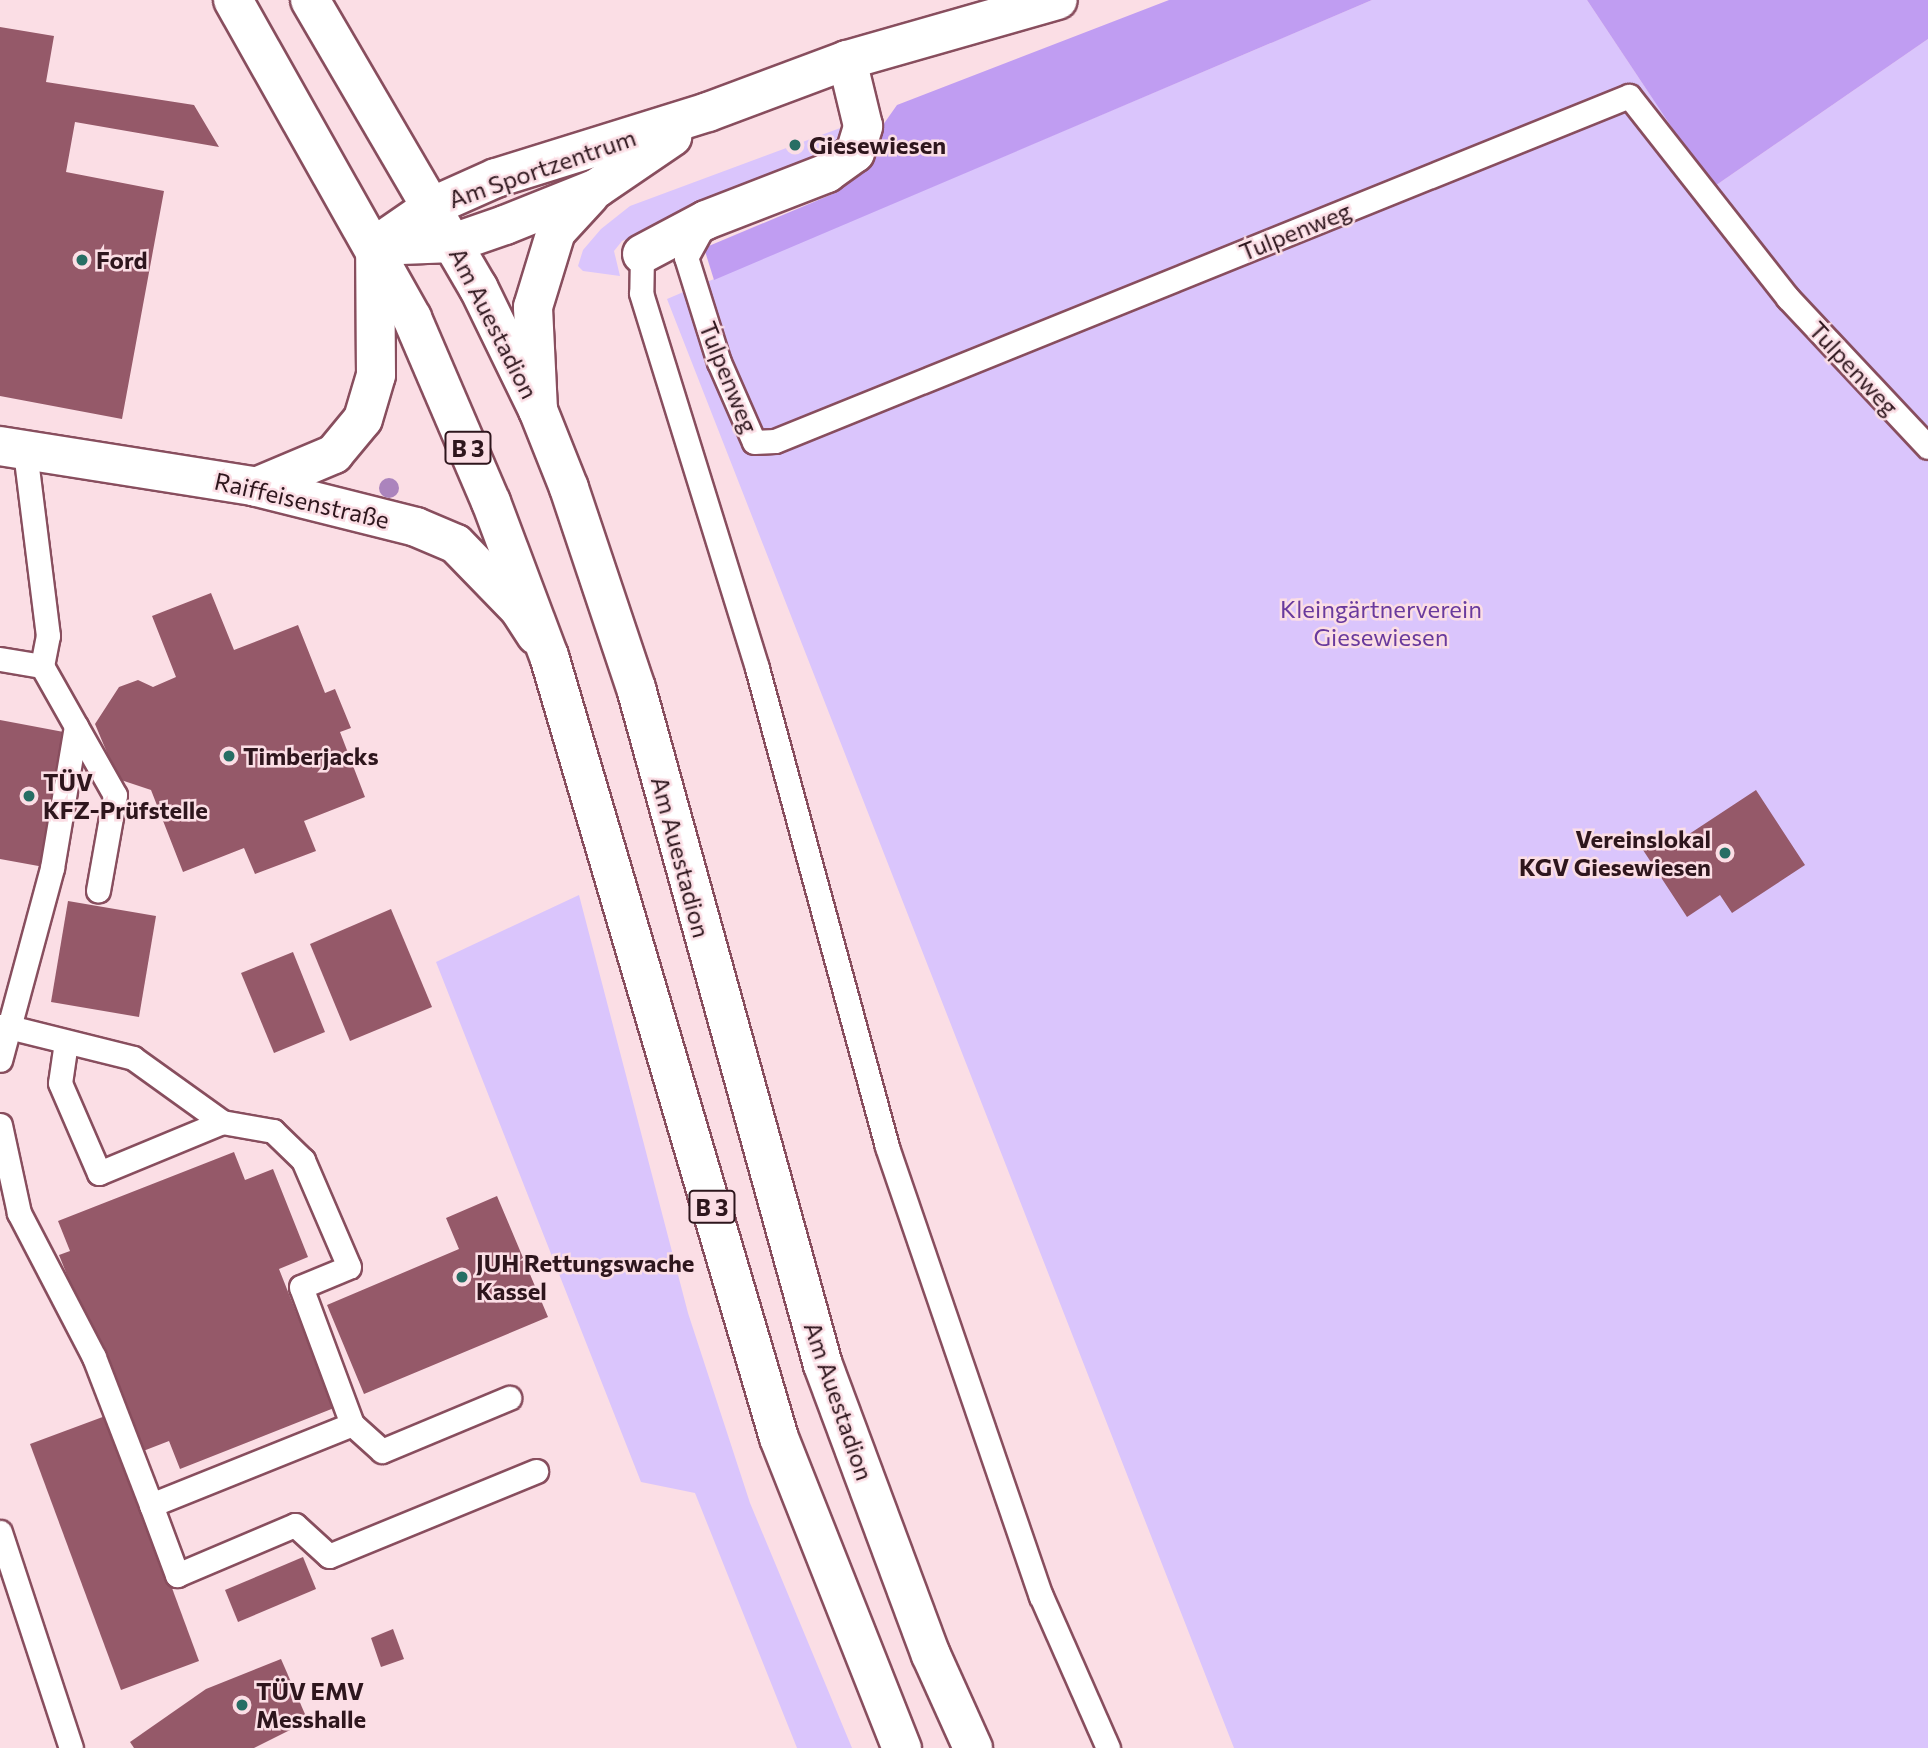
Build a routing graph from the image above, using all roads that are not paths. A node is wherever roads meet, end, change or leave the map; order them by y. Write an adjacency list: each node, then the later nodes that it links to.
1 (233, 0): 11 (main road, B 3)
2 (310, 0): 8 (main road, Am Auestadion / B 3)
3 (1058, 0): 4 (main road, Am Sportzentrum)
4 (966, 11): 5 (main road, Am Sportzentrum)
5 (847, 60): 6 (main road, Am Sportzentrum); 9 (main road)
6 (708, 112): 7 (main road, Am Sportzentrum); 8 (main road, Am Sportzentrum)
7 (597, 188): 10 (main road, Am Sportzentrum); 13 (main road, B 3)
8 (433, 206): 10 (main road, Am Auestadion / B 3); 11 (main road, Am Sportzentrum)
9 (706, 220): 12 (main road); 14 (lane, Tulpenweg)
10 (453, 243): 11 (main road, Am Sportzentrum); 13 (main road, Am Auestadion / B 3)
11 (375, 246): 16 (main road, B 3); 17 (main road, B 3)
12 (642, 254): 35 (lane)
13 (538, 410): 34 (main road, Am Auestadion / B 3)
14 (1928, 447)
15 (12, 449): 16 (main road, Raiffeisenstraße); 19 (lane)
16 (256, 487): 17 (main road, Raiffeisenstraße)
17 (549, 656): 33 (main road, B 3)
18 (0, 659): 19 (lane)
19 (42, 666): 20 (lane)
20 (76, 726): 21 (lane); 22 (lane)
21 (98, 890)
22 (4, 1026): 23 (lane); 24 (lane)
23 (66, 1042): 25 (lane); 25 (lane)
24 (0, 1060)
25 (222, 1122): 28 (lane)
26 (0, 1125): 30 (lane)
27 (509, 1398): 28 (lane)
28 (352, 1424): 30 (lane)
29 (536, 1471): 30 (lane)
30 (151, 1505)
31 (0, 1532): 32 (lane)
32 (71, 1748)
33 (902, 1748)
34 (973, 1748)
35 (1108, 1748)

